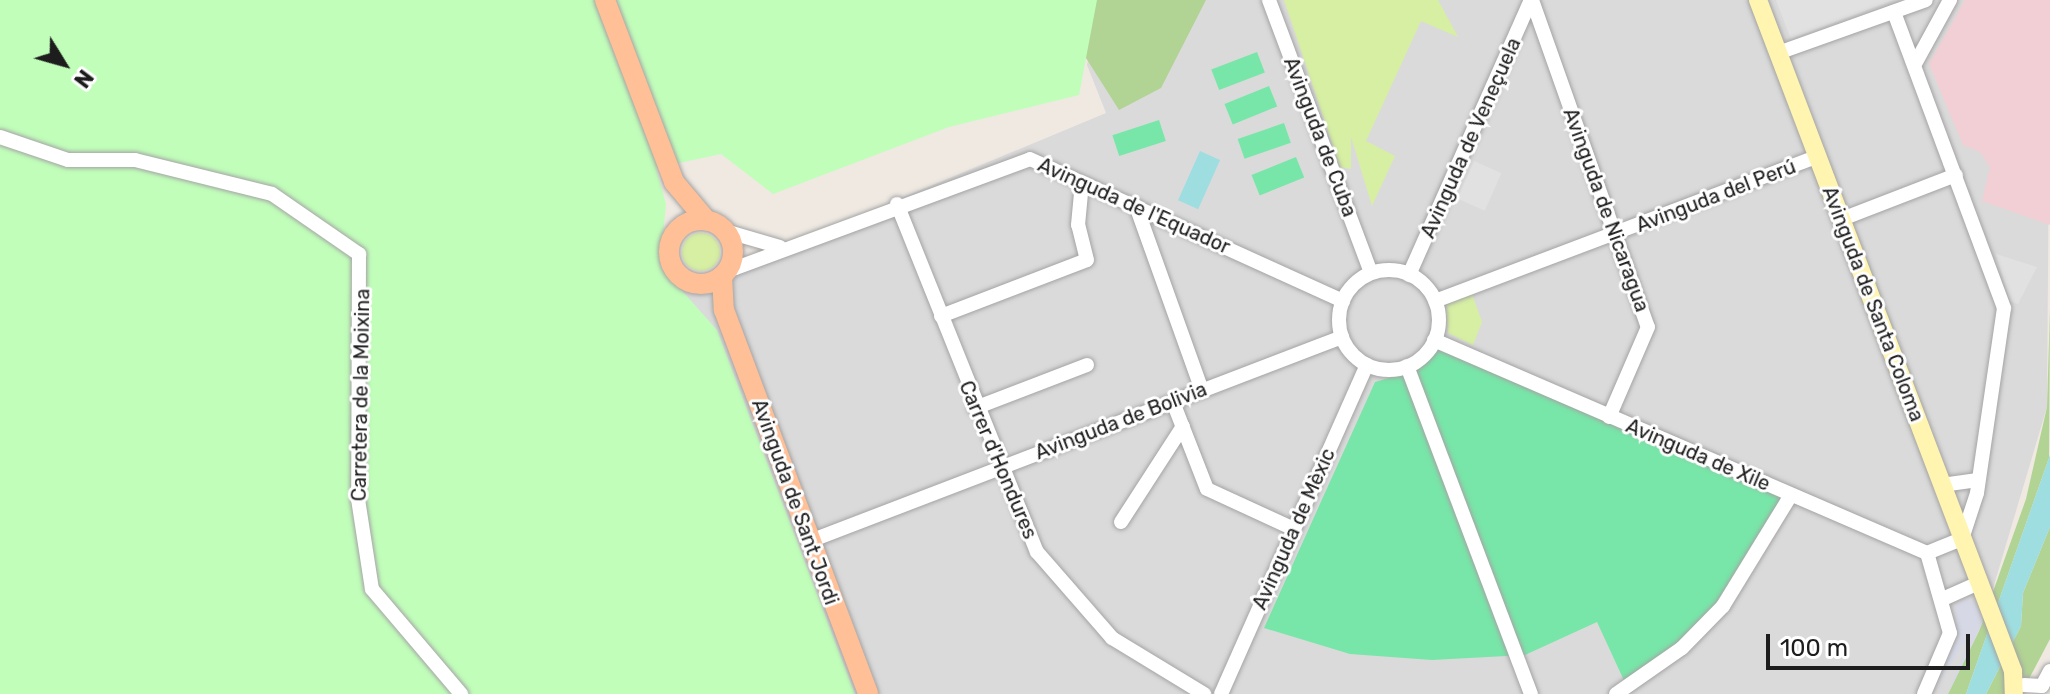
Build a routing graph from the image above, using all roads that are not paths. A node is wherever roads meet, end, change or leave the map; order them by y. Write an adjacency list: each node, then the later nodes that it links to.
1 (605, 0): 13 (main road)
2 (1269, 0): 23 (street, Avinguda de Cuba)
3 (1532, 0): 21 (street, Avinguda de Nicaragua); 25 (street, Avinguda de Veneçuela)
4 (1758, 0): 8 (main road, Avinguda de Santa Coloma)
5 (1926, 0): 7 (street)
6 (1950, 0): 9 (street)
7 (1894, 12): 8 (street); 9 (street)
8 (1778, 53): 11 (main road, Avinguda de Santa Coloma)
9 (1915, 64): 12 (street)
10 (0, 137): 54 (street, Carretera de la Moixina)
11 (1817, 157): 17 (main road, Avinguda de Santa Coloma); 21 (street, Avinguda del Perú)
12 (1956, 175): 17 (street); 42 (street)
13 (674, 182): 18 (main road); 19 (main road)
14 (1082, 183): 15 (street, Avinguda de l'Equador); 16 (street, Avinguda de l'Equador); 30 (street)
15 (897, 204): 22 (street, Avinguda de l'Equador); 30 (street, Carrer d'Hondures)
16 (1136, 206): 27 (street, Avinguda de l'Equador); 36 (street)
17 (1842, 219): 43 (main road, Avinguda de Santa Coloma)
18 (706, 220): 19 (main road); 20 (main road)
19 (677, 231): 26 (main road)
20 (725, 231): 22 (street); 24 (main road)
21 (1615, 234): 28 (street, Avinguda del Perú); 39 (street, Avinguda de Nicaragua)
22 (785, 247): 24 (street, Avinguda de l'Equador)
23 (1371, 273): 25 (street); 27 (street)
24 (723, 274): 26 (main road); 29 (main road, Avinguda de Sant Jordi)
25 (1409, 275): 28 (street)
26 (697, 283): 29 (main road, Avinguda de Sant Jordi)
27 (1343, 301): 31 (street)
28 (1435, 301): 32 (street)
29 (724, 310): 48 (main road, Avinguda de Sant Jordi)
30 (941, 316): 38 (street, Carrer d'Hondures)
31 (1342, 337): 34 (street); 36 (street, Avinguda de Bolivia)
32 (1434, 340): 35 (street); 39 (street, Avinguda de Xile)
33 (1087, 365): 38 (street)
34 (1367, 365): 35 (street); 46 (street, Avinguda de Mèxic)
35 (1407, 366): 58 (street)
36 (1202, 390): 37 (street, Avinguda de Bolivia)
37 (1173, 402): 40 (street); 41 (street, Avinguda de Bolivia)
38 (975, 408): 41 (street, Carrer d'Hondures)
39 (1609, 417): 44 (street, Avinguda de Xile)
40 (1183, 426): 45 (street); 46 (street)
41 (997, 468): 48 (street, Avinguda de Bolivia); 56 (street, Carrer d'Hondures)
42 (1978, 480): 43 (street); 47 (street)
43 (1942, 485): 47 (main road, Avinguda de Santa Coloma)
44 (1791, 495): 49 (street, Avinguda de Xile); 59 (street)
45 (1121, 522)
46 (1294, 529): 57 (street, Avinguda de Mèxic)
47 (1962, 539): 49 (street); 50 (main road, Avinguda de Santa Coloma)
48 (810, 541): 55 (main road, Avinguda de Sant Jordi)
49 (1927, 553): 51 (street)
50 (1979, 583): 51 (street); 53 (main road, Avinguda de Santa Coloma)
51 (1945, 598): 60 (street)
52 (2046, 682): 53 (street)
53 (2020, 686)
54 (461, 694)
55 (868, 694)
56 (1204, 694)
57 (1221, 694)
58 (1531, 694)
59 (1616, 694)
60 (1924, 694)

